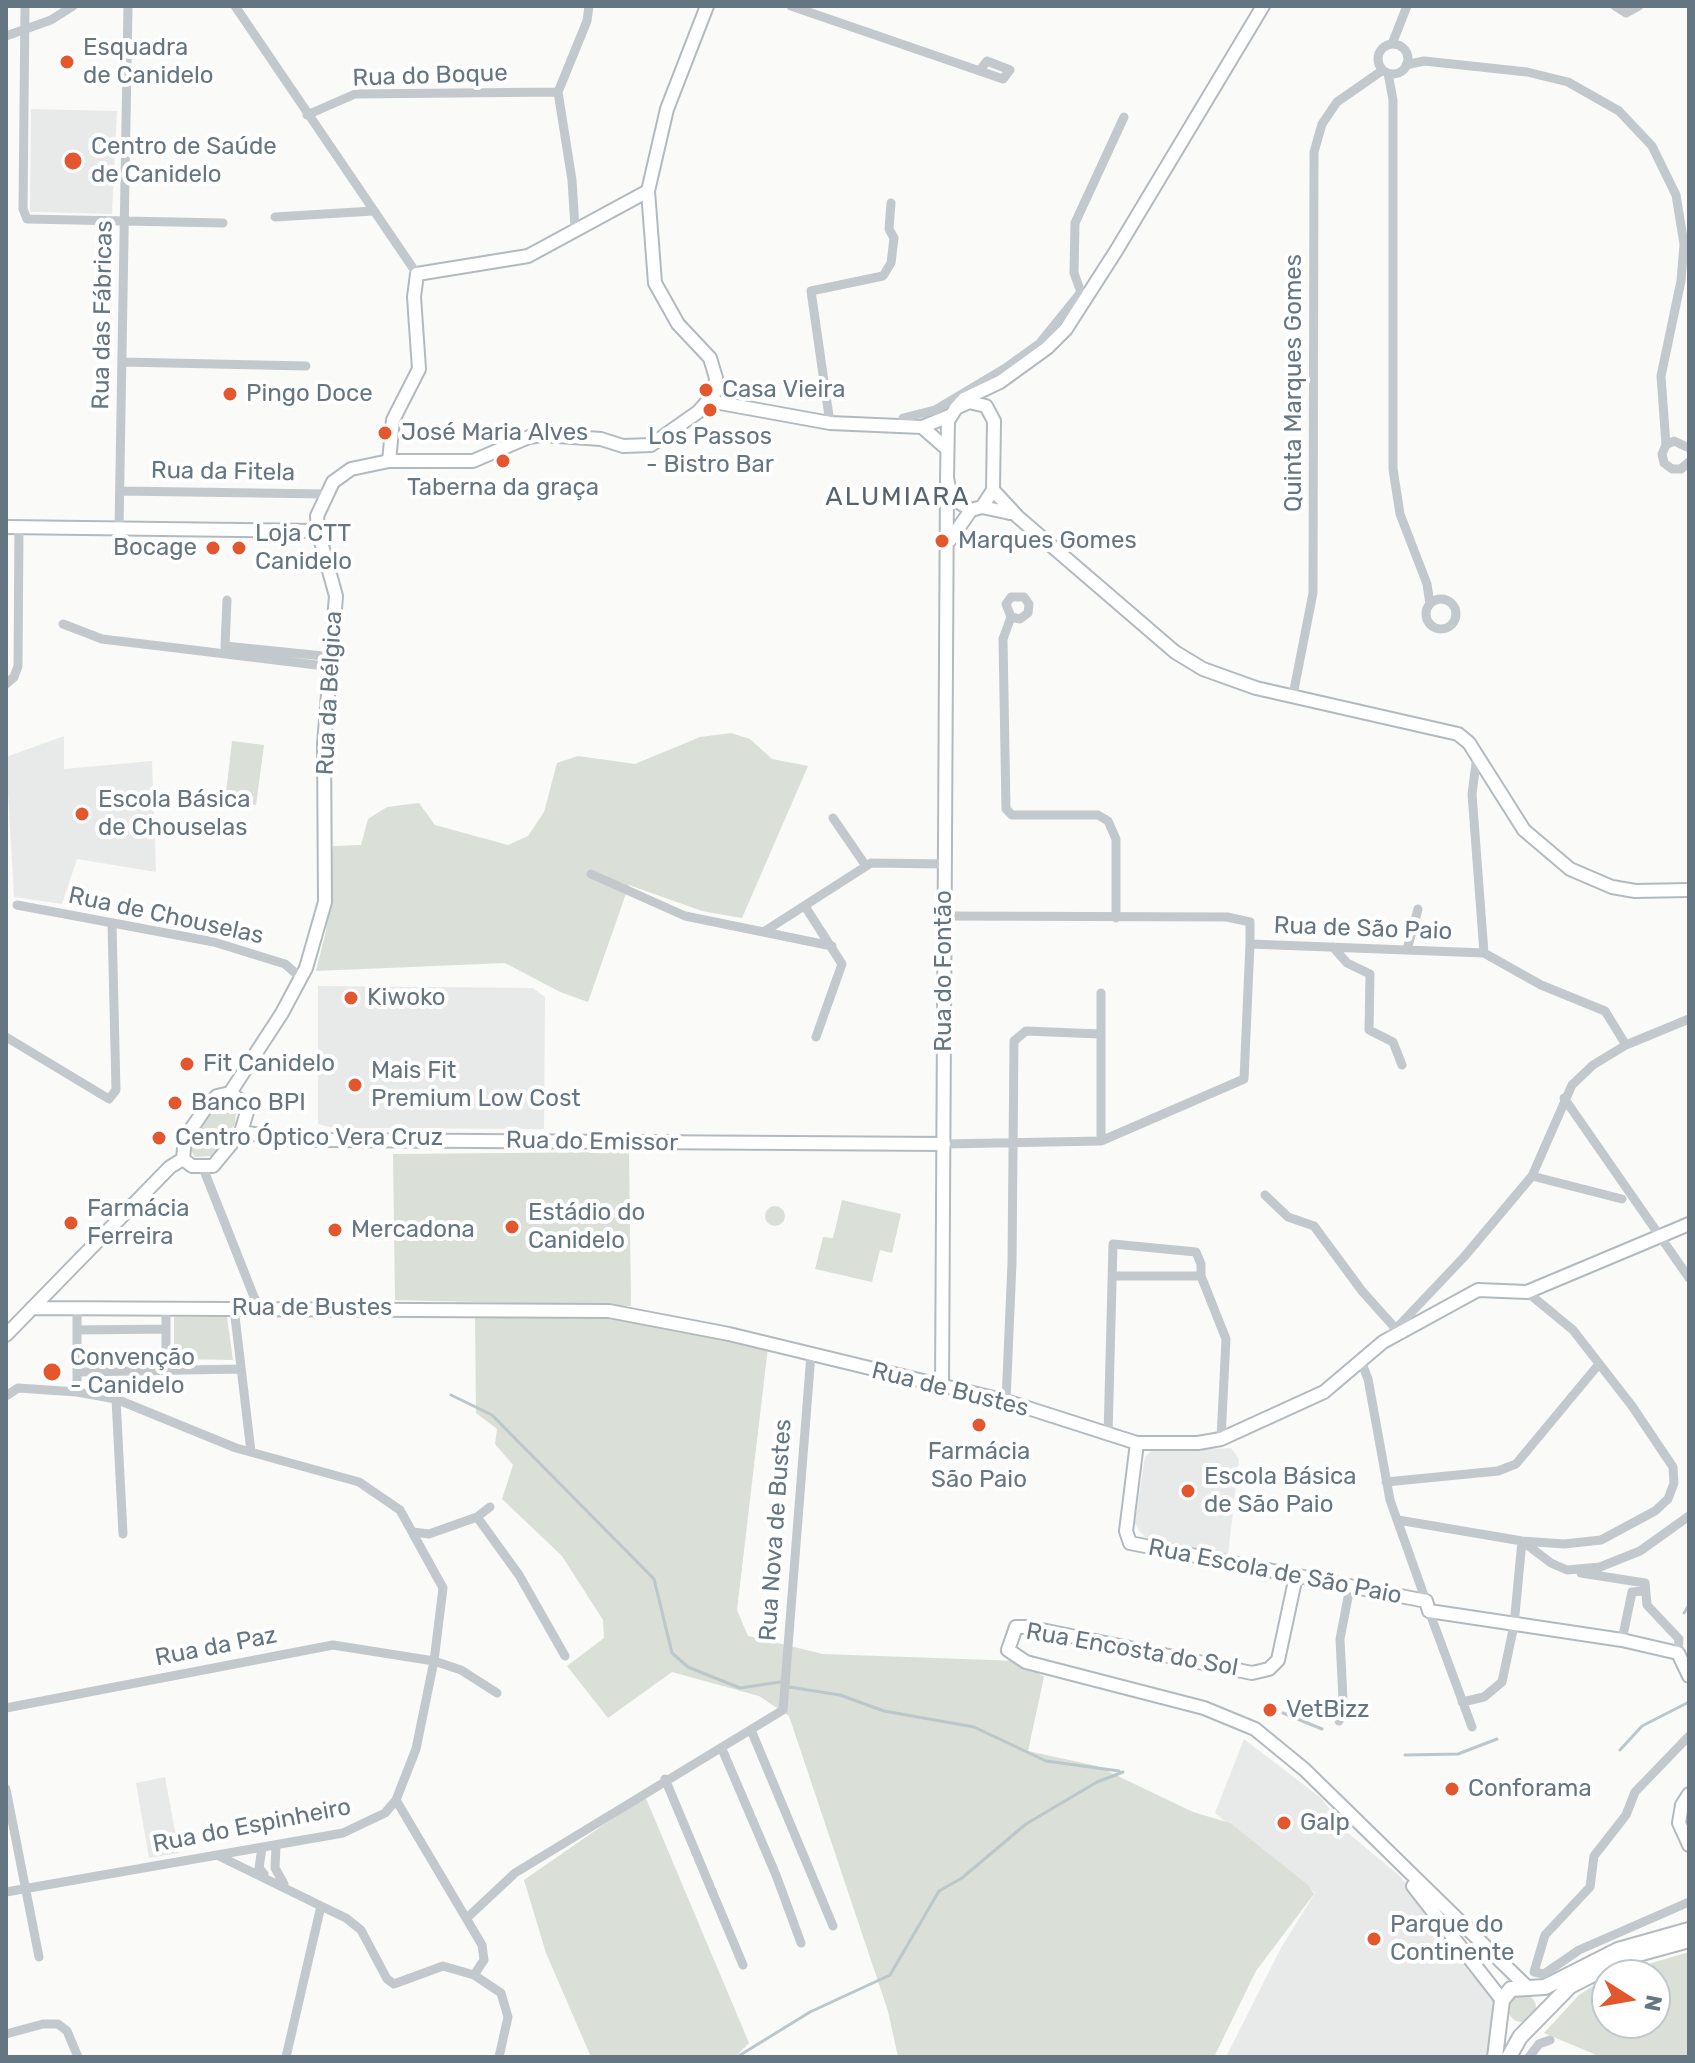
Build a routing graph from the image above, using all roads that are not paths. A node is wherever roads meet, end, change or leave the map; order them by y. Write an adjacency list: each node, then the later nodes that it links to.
1 (25, 6): 12 (street)
2 (73, 6): 12 (street)
3 (128, 6): 27 (street, Rua das Fábricas)
4 (235, 6): 21 (street)
5 (589, 6): 19 (street)
6 (707, 6): 23 (main road)
7 (791, 6): 18 (street)
8 (1263, 6): 31 (main road)
9 (1407, 6): 14 (street)
10 (1615, 6): 11 (street)
11 (1639, 6)
12 (24, 30): 13 (street); 27 (street)
13 (6, 36)
14 (1400, 48): 15 (street); 16 (street, Quinta Marques Gomes); 17 (street)
15 (1424, 61): 17 (street); 41 (street)
16 (1383, 69): 17 (street); 20 (street); 65 (street, Quinta Marques Gomes)
17 (1403, 69): 20 (street)
18 (980, 70)
19 (558, 92): 21 (street, Rua do Boque); 29 (street)
20 (1393, 100): 57 (street)
21 (307, 115): 25 (street)
22 (1124, 117): 31 (street)
23 (648, 191): 29 (main road); 35 (main road)
24 (891, 203): 39 (street)
25 (373, 211): 26 (street); 30 (street)
26 (275, 217)
27 (124, 223): 28 (street); 32 (street, Rua das Fábricas)
28 (223, 223)
29 (575, 228): 30 (main road)
30 (417, 274): 45 (main road)
31 (1082, 297): 34 (main road); 37 (street)
32 (123, 362): 33 (street); 49 (street, Rua das Fábricas)
33 (306, 366)
34 (1000, 382): 36 (main road); 38 (main road)
35 (709, 401): 39 (main road); 45 (main road)
36 (952, 412): 38 (main road); 40 (main road); 44 (main road, Rua do Fontão)
37 (903, 418)
38 (994, 421): 48 (main road)
39 (830, 423): 40 (main road)
40 (922, 427): 44 (main road)
41 (1668, 429): 42 (street); 43 (street)
42 (1666, 445): 43 (street); 46 (street)
43 (1686, 445)
44 (947, 449): 47 (main road, Rua do Fontão)
45 (389, 461): 50 (main road)
46 (1689, 462)
47 (947, 478): 51 (main road); 56 (main road, Rua do Fontão)
48 (993, 490): 51 (main road, Rua do Fontão); 52 (main road)
49 (120, 491): 50 (street, Rua da Fitela); 54 (street, Rua das Fábricas)
50 (325, 494): 55 (main road, Rua da Bélgica)
51 (976, 508): 52 (main road); 56 (main road, Rua do Fontão)
52 (1018, 517): 65 (main road)
53 (12, 527): 54 (main road); 64 (street)
54 (119, 528): 55 (main road)
55 (318, 531): 63 (main road, Rua da Bélgica)
56 (947, 555): 68 (main road, Rua do Fontão)
57 (1427, 584): 58 (street); 60 (street)
58 (1440, 599): 60 (street); 60 (street)
59 (227, 600): 63 (street)
60 (1430, 604)
61 (1011, 617): 76 (street)
62 (63, 624): 63 (street)
63 (333, 662): 84 (main road, Rua da Bélgica)
64 (10, 680)
65 (1293, 695): 66 (main road)
66 (1477, 756): 71 (main road); 83 (street)
67 (833, 818): 69 (street)
68 (945, 864): 69 (street); 75 (main road, Rua do Fontão)
69 (866, 866): 73 (street)
70 (591, 874): 78 (street)
71 (1689, 890)
72 (17, 905): 77 (street, Rua de Chouselas)
73 (806, 908): 78 (street); 80 (street)
74 (1418, 909): 82 (street)
75 (945, 916): 76 (street, Rua de São Paio); 97 (main road, Rua do Fontão)
76 (1116, 918): 79 (street, Rua de São Paio)
77 (112, 923): 84 (street, Rua de Chouselas); 88 (street)
78 (765, 931): 80 (street)
79 (1250, 944): 81 (street, Rua de São Paio); 95 (street)
80 (832, 946): 89 (street)
81 (1333, 947): 82 (street, Rua de São Paio); 91 (street)
82 (1407, 950): 83 (street, Rua de São Paio)
83 (1484, 953): 90 (street, Rua de São Paio)
84 (301, 978): 92 (main road, Rua da Bélgica)
85 (1101, 993): 87 (street)
86 (1689, 1019): 90 (street, Rua de Bustes)
87 (1100, 1034): 95 (street); 96 (street)
88 (6, 1037)
89 (816, 1037)
90 (1626, 1045): 93 (street, Rua de Bustes)
91 (1402, 1065)
92 (230, 1093): 94 (main road); 98 (main road, Rua da Bélgica)
93 (1564, 1098): 100 (street, Rua de Bustes); 104 (street)
94 (241, 1132): 97 (main road, Rua do Emissor); 99 (main road)
95 (1101, 1141): 96 (street)
96 (1012, 1143): 97 (street); 129 (street)
97 (944, 1144): 125 (main road, Rua do Fontão)
98 (183, 1159): 99 (main road); 110 (main road)
99 (203, 1168): 109 (street)
100 (1532, 1176): 102 (street); 115 (street, Rua de Bustes)
101 (1265, 1195): 115 (street)
102 (1622, 1199)
103 (1689, 1224): 104 (main road)
104 (1660, 1236): 107 (street); 108 (main road)
105 (1112, 1276): 106 (street); 106 (street); 130 (street)
106 (1201, 1276): 131 (street)
107 (1689, 1278)
108 (1527, 1292): 118 (main road); 121 (street)
109 (258, 1307): 111 (main road, Rua de Bustes); 119 (main road, Rua de Bustes)
110 (32, 1308): 112 (main road, Rua de Bustes); 117 (main road)
111 (234, 1308): 113 (main road, Rua de Bustes); 122 (street)
112 (77, 1309): 113 (main road, Rua de Bustes); 116 (street)
113 (166, 1309): 114 (street)
114 (166, 1329): 116 (street); 123 (street)
115 (1396, 1329): 118 (street, Rua de Bustes)
116 (77, 1330): 124 (street)
117 (6, 1335)
118 (1383, 1342): 120 (main road, Rua de Bustes)
119 (811, 1354): 125 (main road, Rua de Bustes); 158 (street, Rua Nova de Bustes)
120 (1361, 1361): 131 (main road, Rua de Bustes); 134 (street)
121 (1599, 1364): 134 (street); 141 (street)
122 (241, 1369): 123 (street); 133 (street)
123 (166, 1370): 124 (street)
124 (77, 1372): 126 (street)
125 (942, 1386): 129 (main road, Rua de Bustes)
126 (77, 1392): 127 (street, Rua do Espinheiro); 128 (street, Rua do Espinheiro)
127 (6, 1396)
128 (116, 1399): 133 (street, Rua do Espinheiro); 140 (street)
129 (1006, 1401): 130 (main road, Rua de Bustes)
130 (1108, 1436): 132 (main road, Rua de Bustes)
131 (1221, 1439): 132 (main road, Rua de Bustes)
132 (1137, 1443): 143 (main road, Rua Escola de São Paio)
133 (251, 1452): 139 (street, Rua do Espinheiro)
134 (1386, 1482): 138 (street)
135 (490, 1507): 137 (street)
136 (1689, 1516): 142 (street)
137 (477, 1517): 139 (street); 150 (street)
138 (1398, 1520): 141 (street); 146 (street)
139 (413, 1532): 151 (street, Rua do Espinheiro)
140 (123, 1534)
141 (1522, 1541): 142 (street); 147 (street)
142 (1567, 1570): 145 (street)
143 (1296, 1576): 144 (main road, Rua Escola de São Paio); 167 (main road, Rua Encosta do Sol)
144 (1350, 1587): 146 (main road, Rua Escola de São Paio); 156 (street)
145 (1643, 1591): 148 (street); 149 (street)
146 (1428, 1606): 147 (main road, Rua Escola de São Paio); 154 (street)
147 (1514, 1625): 148 (main road, Rua Escola de São Paio); 154 (street)
148 (1622, 1640): 149 (main road, Rua Escola de São Paio)
149 (1678, 1653): 152 (main road)
150 (565, 1656)
151 (434, 1661): 153 (street, Rua da Paz); 155 (street, Rua da Paz); 164 (street, Rua do Espinheiro)
152 (1689, 1676)
153 (497, 1693)
154 (1462, 1702): 157 (street)
155 (6, 1708)
156 (1339, 1721)
157 (1472, 1727)
158 (751, 1730): 160 (street); 177 (street)
159 (1689, 1736): 174 (street)
160 (722, 1749): 161 (street); 180 (street)
161 (665, 1779): 176 (street); 182 (street)
162 (6, 1789): 172 (street)
163 (1689, 1794): 165 (main road)
164 (396, 1800): 166 (street, Rua do Espinheiro); 176 (street)
165 (1689, 1845)
166 (276, 1846): 168 (street, Rua do Espinheiro); 171 (street)
167 (1381, 1846): 184 (main road); 185 (main road)
168 (262, 1848): 169 (street, Rua do Espinheiro); 170 (street)
169 (219, 1856): 170 (street); 172 (street, Rua do Espinheiro)
170 (266, 1877): 171 (street)
171 (287, 1886): 175 (street)
172 (25, 1889): 173 (street, Rua do Espinheiro); 181 (street)
173 (6, 1892)
174 (1689, 1902)
175 (321, 1906): 183 (street); 190 (street)
176 (468, 1917): 183 (street)
177 (833, 1926)
178 (1689, 1930): 184 (main road)
179 (1689, 1940): 186 (main road)
180 (801, 1943)
181 (39, 1957)
182 (743, 1965)
183 (474, 1975): 191 (street)
184 (1529, 1987): 185 (main road); 186 (main road)
185 (1502, 2005): 186 (main road); 192 (main road)
186 (1538, 2022): 193 (main road)
187 (6, 2034): 189 (street)
188 (1550, 2040): 194 (street)
189 (78, 2057)
190 (286, 2057)
191 (499, 2057)
192 (1495, 2057)
193 (1509, 2057)
194 (1529, 2057)

